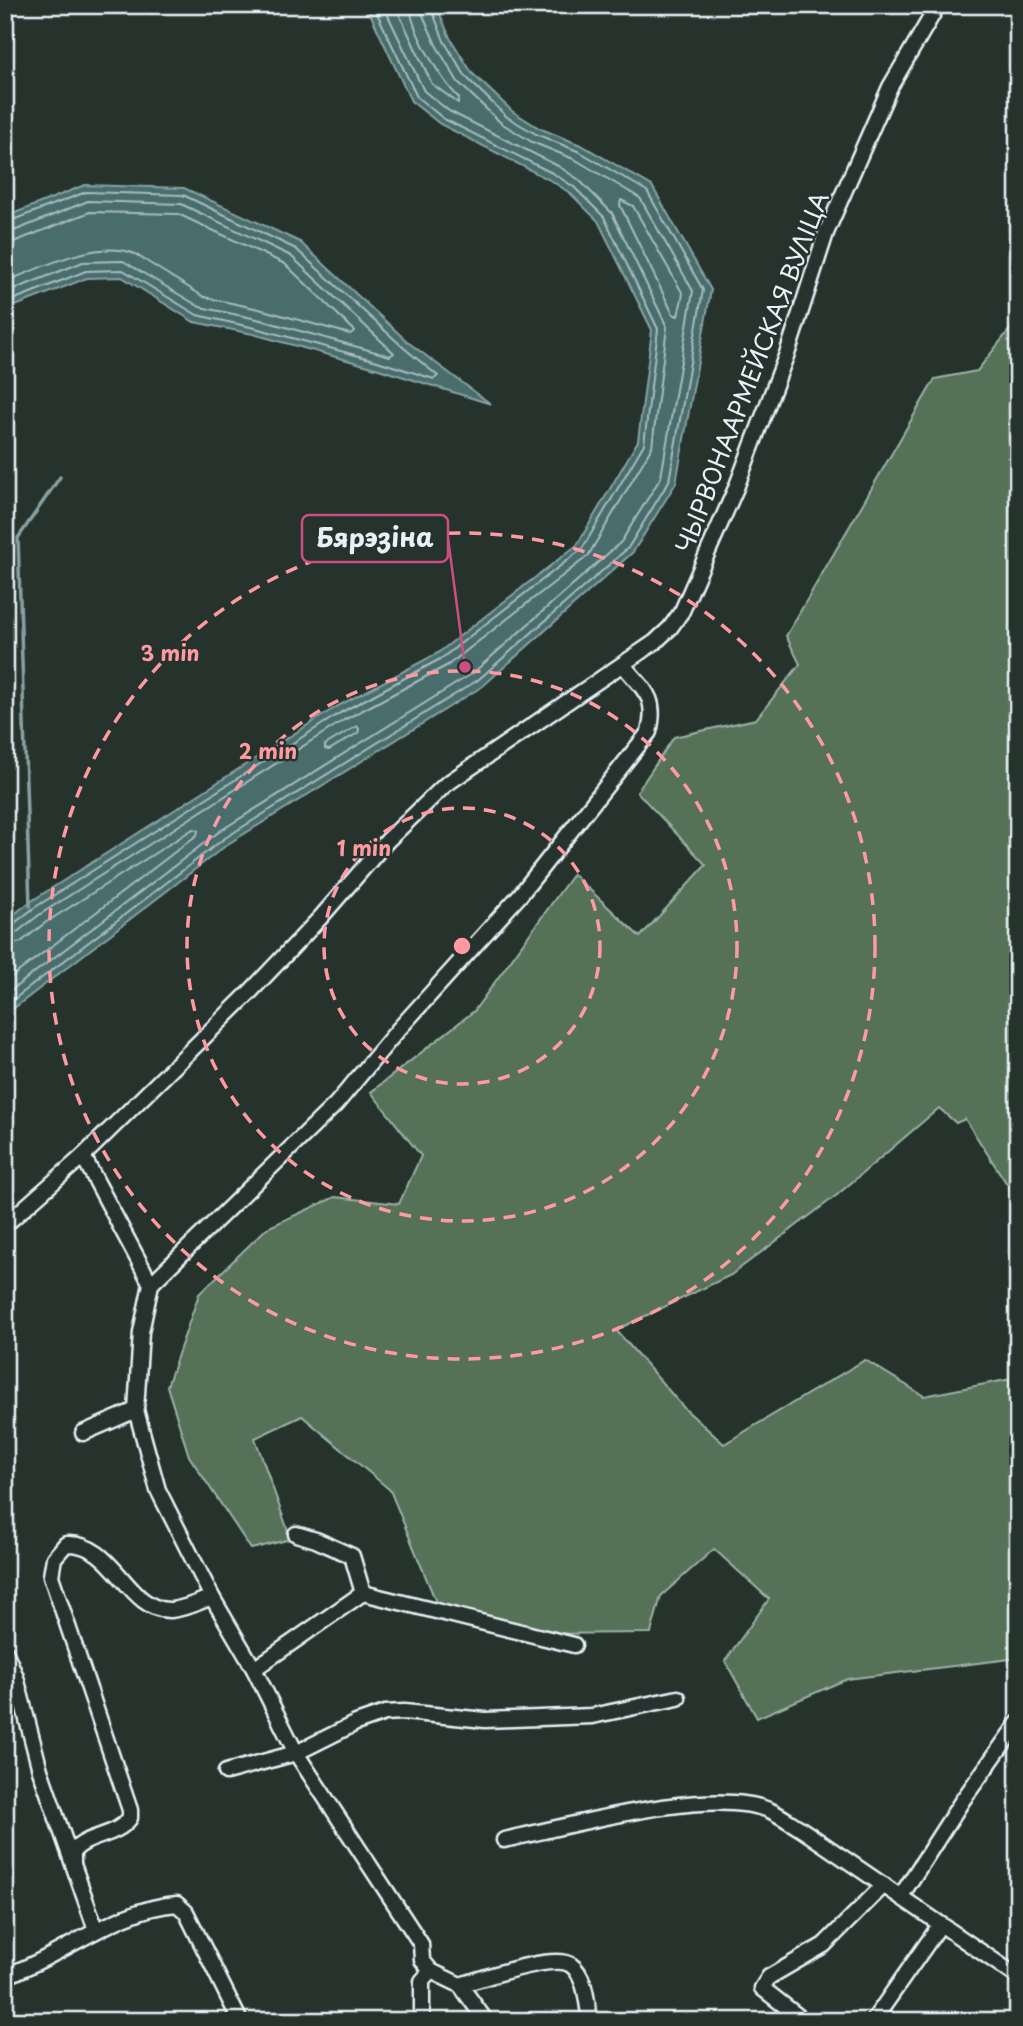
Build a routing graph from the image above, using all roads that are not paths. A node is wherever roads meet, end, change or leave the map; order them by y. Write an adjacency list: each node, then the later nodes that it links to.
1 (938, 5): 2 (street, ЧЫРВОНААРМЕЙСКАЯ ВУЛІЦА)
2 (623, 665): 3 (street, ЧЫРВОНААРМЕЙСКАЯ ВУЛІЦА); 5 (street)
3 (83, 1156): 4 (street, ЧЫРВОНААРМЕЙСКАЯ ВУЛІЦА); 5 (street)
4 (5, 1225)
5 (151, 1284): 6 (street)
6 (136, 1410): 7 (street); 10 (street)
7 (83, 1433)
8 (296, 1534): 9 (street)
9 (363, 1594): 11 (street); 13 (street)
10 (212, 1597): 13 (street); 19 (street)
11 (574, 1645)
12 (5, 1651): 19 (street)
13 (254, 1670): 16 (street)
14 (678, 1699): 16 (street)
15 (1018, 1723): 21 (street)
16 (296, 1753): 17 (street); 24 (street)
17 (226, 1772)
18 (504, 1840): 20 (street)
19 (73, 1863): 23 (street)
20 (884, 1885): 21 (street); 32 (street)
21 (901, 1896): 22 (street)
22 (940, 1924): 26 (street); 33 (street)
23 (96, 1930): 25 (street); 28 (street)
24 (432, 1971): 27 (street); 29 (street)
25 (5, 1977)
26 (1018, 1978)
27 (460, 1985): 30 (street); 31 (street)
28 (240, 2021)
29 (422, 2021)
30 (486, 2021)
31 (590, 2021)
32 (804, 2021)
33 (873, 2021)

